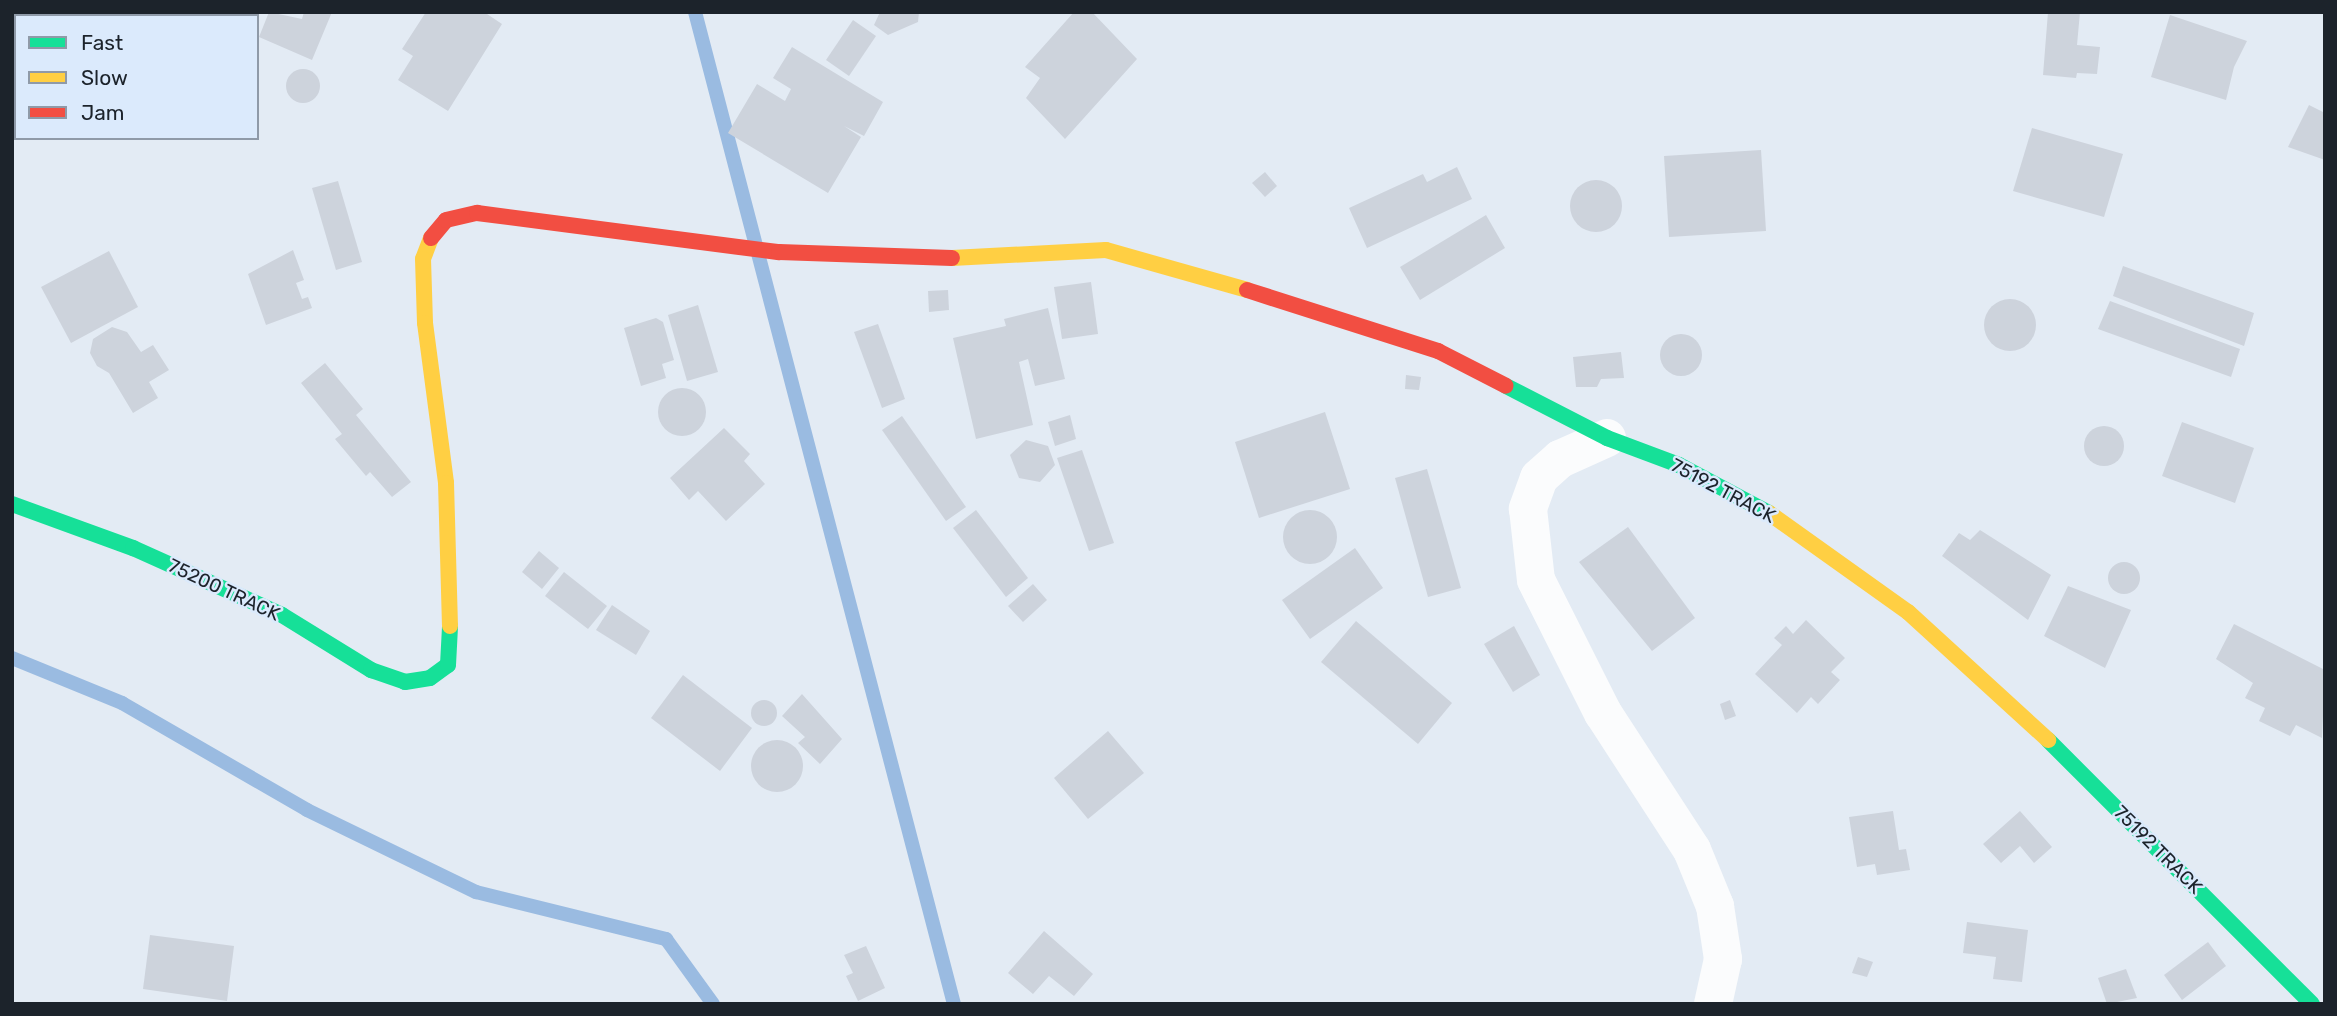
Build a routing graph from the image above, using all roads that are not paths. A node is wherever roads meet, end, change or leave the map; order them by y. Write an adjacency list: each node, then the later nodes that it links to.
1 (1607, 438): 3 (street, 75192 TRACK); 4 (street); 5 (street, 75192 TRACK)
2 (12, 505): 3 (street, 75200 TRACK)
3 (430, 678)
4 (1713, 1004)
5 (2312, 1004)

